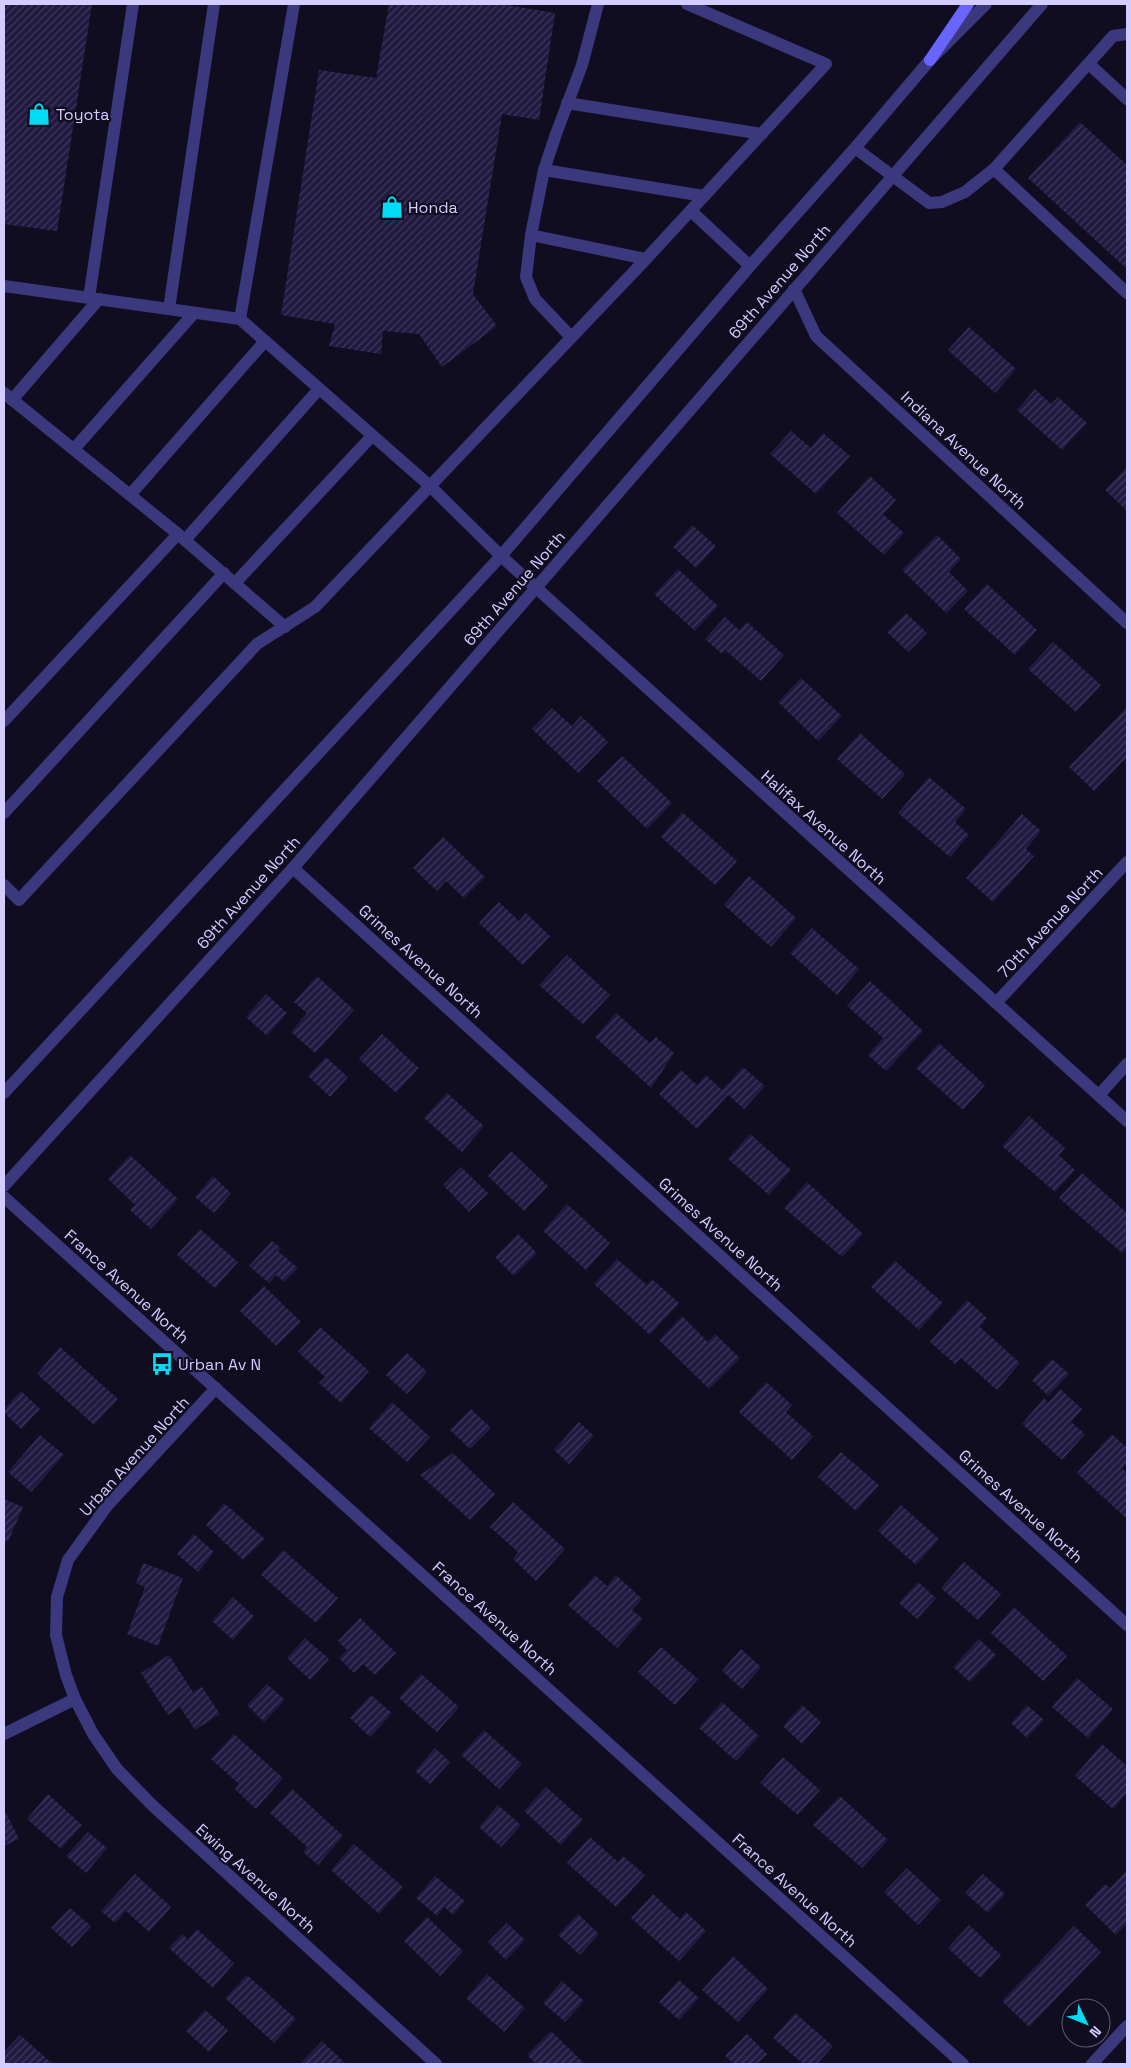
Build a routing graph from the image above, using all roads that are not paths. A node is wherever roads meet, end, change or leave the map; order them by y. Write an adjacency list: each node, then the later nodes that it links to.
1 (134, 4): 27 (street)
2 (214, 4): 28 (street)
3 (294, 4): 30 (street)
4 (598, 4): 13 (street)
5 (687, 4): 14 (street)
6 (968, 4): 10 (main road)
7 (986, 4): 10 (street, 69th Avenue North)
8 (1042, 4): 18 (street, 69th Avenue North)
9 (1127, 34): 11 (street)
10 (930, 60): 15 (street, 69th Avenue North)
11 (1090, 64): 12 (street); 16 (street)
12 (1127, 99)
13 (567, 103): 14 (street); 17 (street)
14 (762, 134): 19 (street)
15 (856, 148): 18 (street); 23 (street, 69th Avenue North)
16 (994, 168): 18 (street); 26 (street)
17 (544, 170): 19 (street); 21 (street)
18 (892, 176): 25 (street, 69th Avenue North)
19 (704, 196): 20 (street)
20 (691, 211): 22 (street); 23 (street)
21 (531, 235): 22 (street); 31 (street)
22 (646, 259): 31 (street)
23 (750, 266): 40 (street, 69th Avenue North)
24 (4, 286): 27 (street)
25 (794, 289): 43 (street, 69th Avenue North); 44 (street, Indiana Avenue North)
26 (1127, 293)
27 (94, 299): 28 (street); 34 (street)
28 (169, 309): 29 (street)
29 (194, 313): 30 (street); 36 (street)
30 (240, 319): 32 (street, Halifax Avenue North)
31 (572, 337): 37 (street)
32 (265, 341): 33 (street, Halifax Avenue North); 38 (street)
33 (319, 389): 35 (street, Halifax Avenue North); 39 (street)
34 (8, 396): 36 (street)
35 (372, 436): 37 (street, Halifax Avenue North); 42 (street)
36 (74, 449): 38 (street)
37 (430, 486): 40 (street, Halifax Avenue North); 45 (street)
38 (130, 495): 39 (street)
39 (181, 537): 41 (street); 46 (street)
40 (501, 556): 43 (street, Halifax Avenue North); 53 (street, 69th Avenue North)
41 (224, 573): 42 (street); 47 (street)
42 (235, 583): 45 (street)
43 (536, 588): 49 (street, 69th Avenue North); 51 (street, Halifax Avenue North)
44 (1127, 623)
45 (285, 627): 50 (street)
46 (4, 721)
47 (4, 813)
48 (1127, 862): 51 (street, 70th Avenue North)
49 (293, 868): 56 (street, 69th Avenue North); 59 (street, Grimes Avenue North)
50 (4, 885)
51 (996, 1004): 54 (street, Halifax Avenue North)
52 (1127, 1064): 54 (street)
53 (4, 1092)
54 (1099, 1095): 55 (street, Halifax Avenue North)
55 (1127, 1121)
56 (4, 1186)
57 (4, 1197): 58 (street, France Avenue North)
58 (216, 1388): 60 (street, Urban Avenue North); 64 (street, France Avenue North)
59 (1127, 1625)
60 (75, 1700): 61 (street); 63 (street, Ewing Avenue North)
61 (4, 1734)
62 (1127, 2026): 65 (street)
63 (436, 2064)
64 (963, 2064)
65 (1092, 2064)

